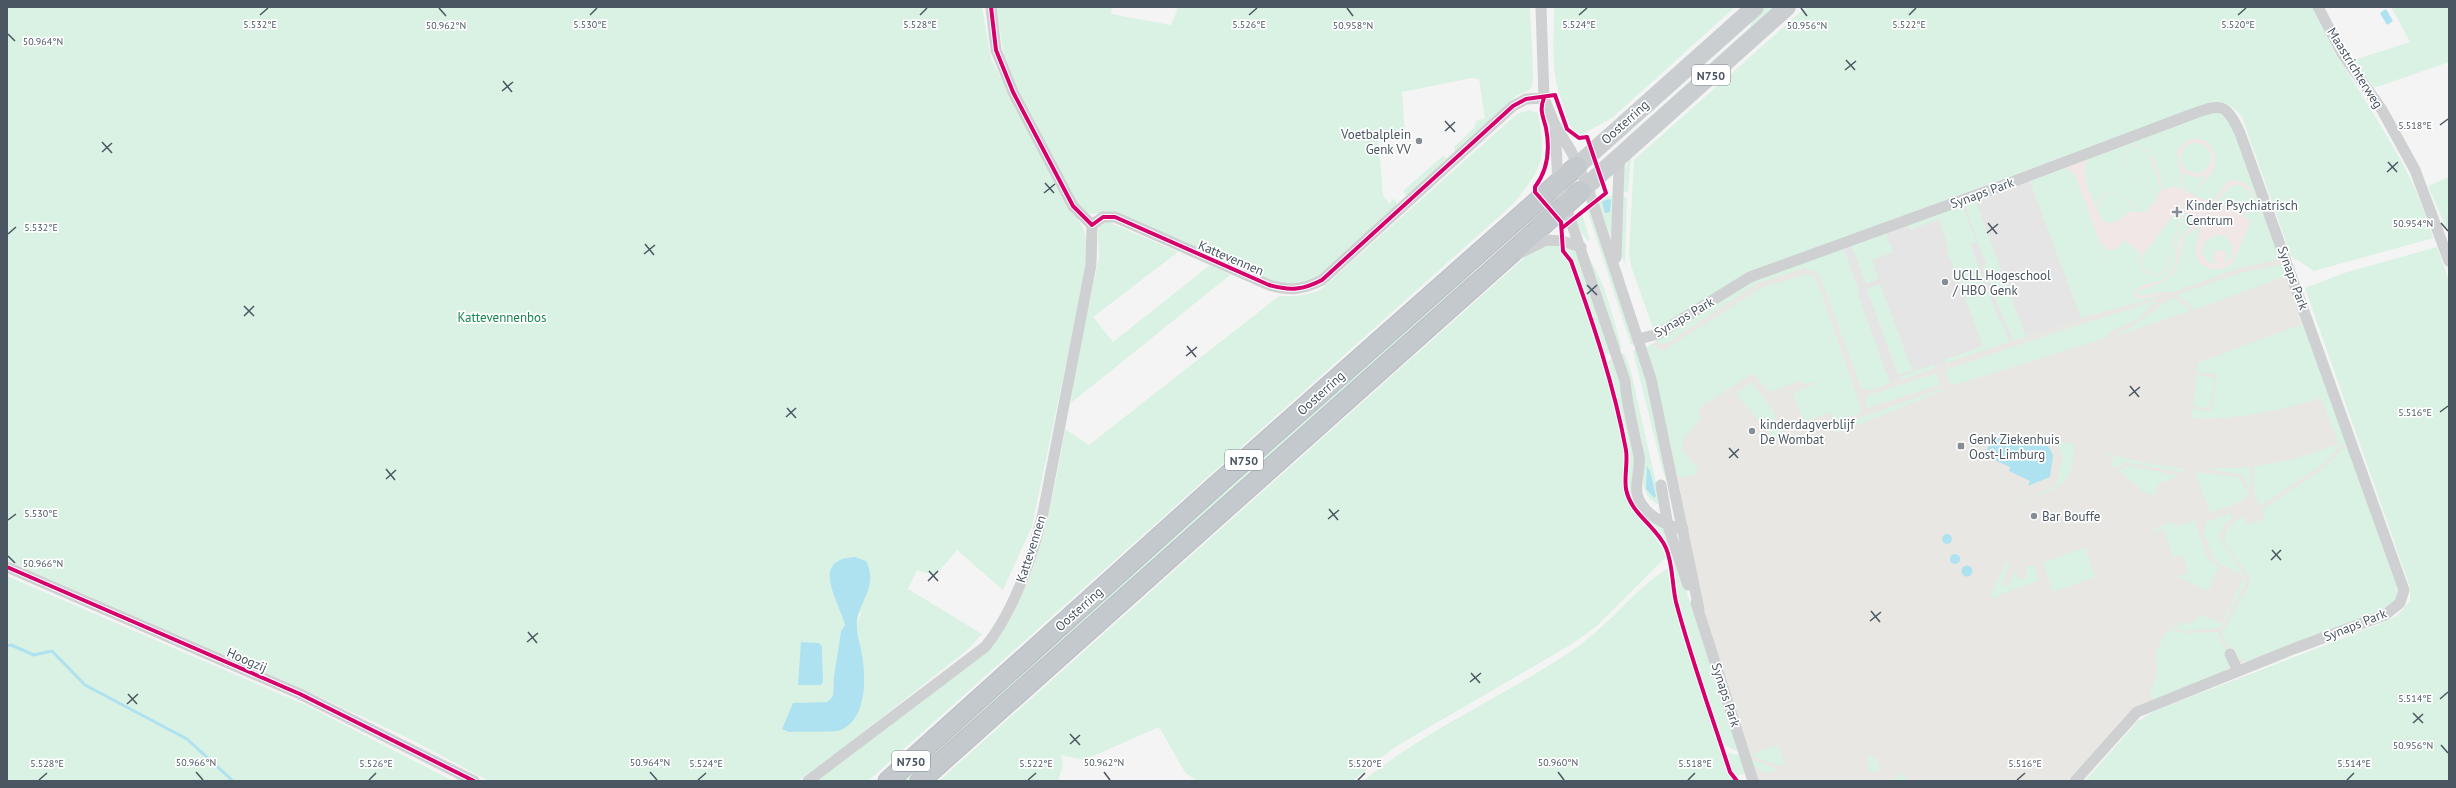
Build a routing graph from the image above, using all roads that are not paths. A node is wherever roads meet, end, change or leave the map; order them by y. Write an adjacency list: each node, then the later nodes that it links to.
1 (991, 7): 13 (street)
2 (1541, 7): 6 (street)
3 (1754, 7): 9 (main road, Oosterring / N750)
4 (1787, 7): 8 (main road, Oosterring / N750)
5 (2318, 7): 14 (street, Maastrichterweg)
6 (1544, 98): 7 (street); 13 (street, Kattevennen)
7 (1555, 125): 9 (street); 10 (street)
8 (1623, 154): 11 (main road, Oosterring / N750); 18 (street, Synaps Park)
9 (1577, 166): 10 (highway, Oosterring / N750); 11 (street, Synaps Park)
10 (1558, 183): 12 (street); 32 (highway, Oosterring / N750)
11 (1584, 188): 12 (highway, Oosterring / N750); 18 (street, Synaps Park)
12 (1566, 205): 15 (street); 16 (highway, Oosterring / N750)
13 (1092, 225): 31 (street, Kattevennen)
14 (2445, 239): 17 (street, Maastrichterweg)
15 (1581, 247): 16 (street, Oosterring); 21 (street)
16 (1510, 255): 33 (highway, Oosterring / N750)
17 (2449, 261)
18 (1616, 269): 19 (street, Synaps Park)
19 (1638, 339): 22 (street, Synaps Park); 29 (street, Synaps Park)
20 (1661, 485): 23 (street, Synaps Park)
21 (1637, 487): 23 (street); 24 (street)
22 (1678, 511): 23 (street); 25 (street, Synaps Park)
23 (1665, 512): 24 (street, Synaps Park)
24 (1668, 526): 25 (street); 27 (street, Synaps Park)
25 (1683, 529): 27 (street, Synaps Park)
26 (7, 567): 30 (street, Hoogzij)
27 (1699, 609): 34 (street, Synaps Park)
28 (2230, 654): 29 (street)
29 (2238, 671): 35 (street, Synaps Park)
30 (474, 781)
31 (808, 781)
32 (888, 781)
33 (920, 781)
34 (1753, 781)
35 (2075, 781)

